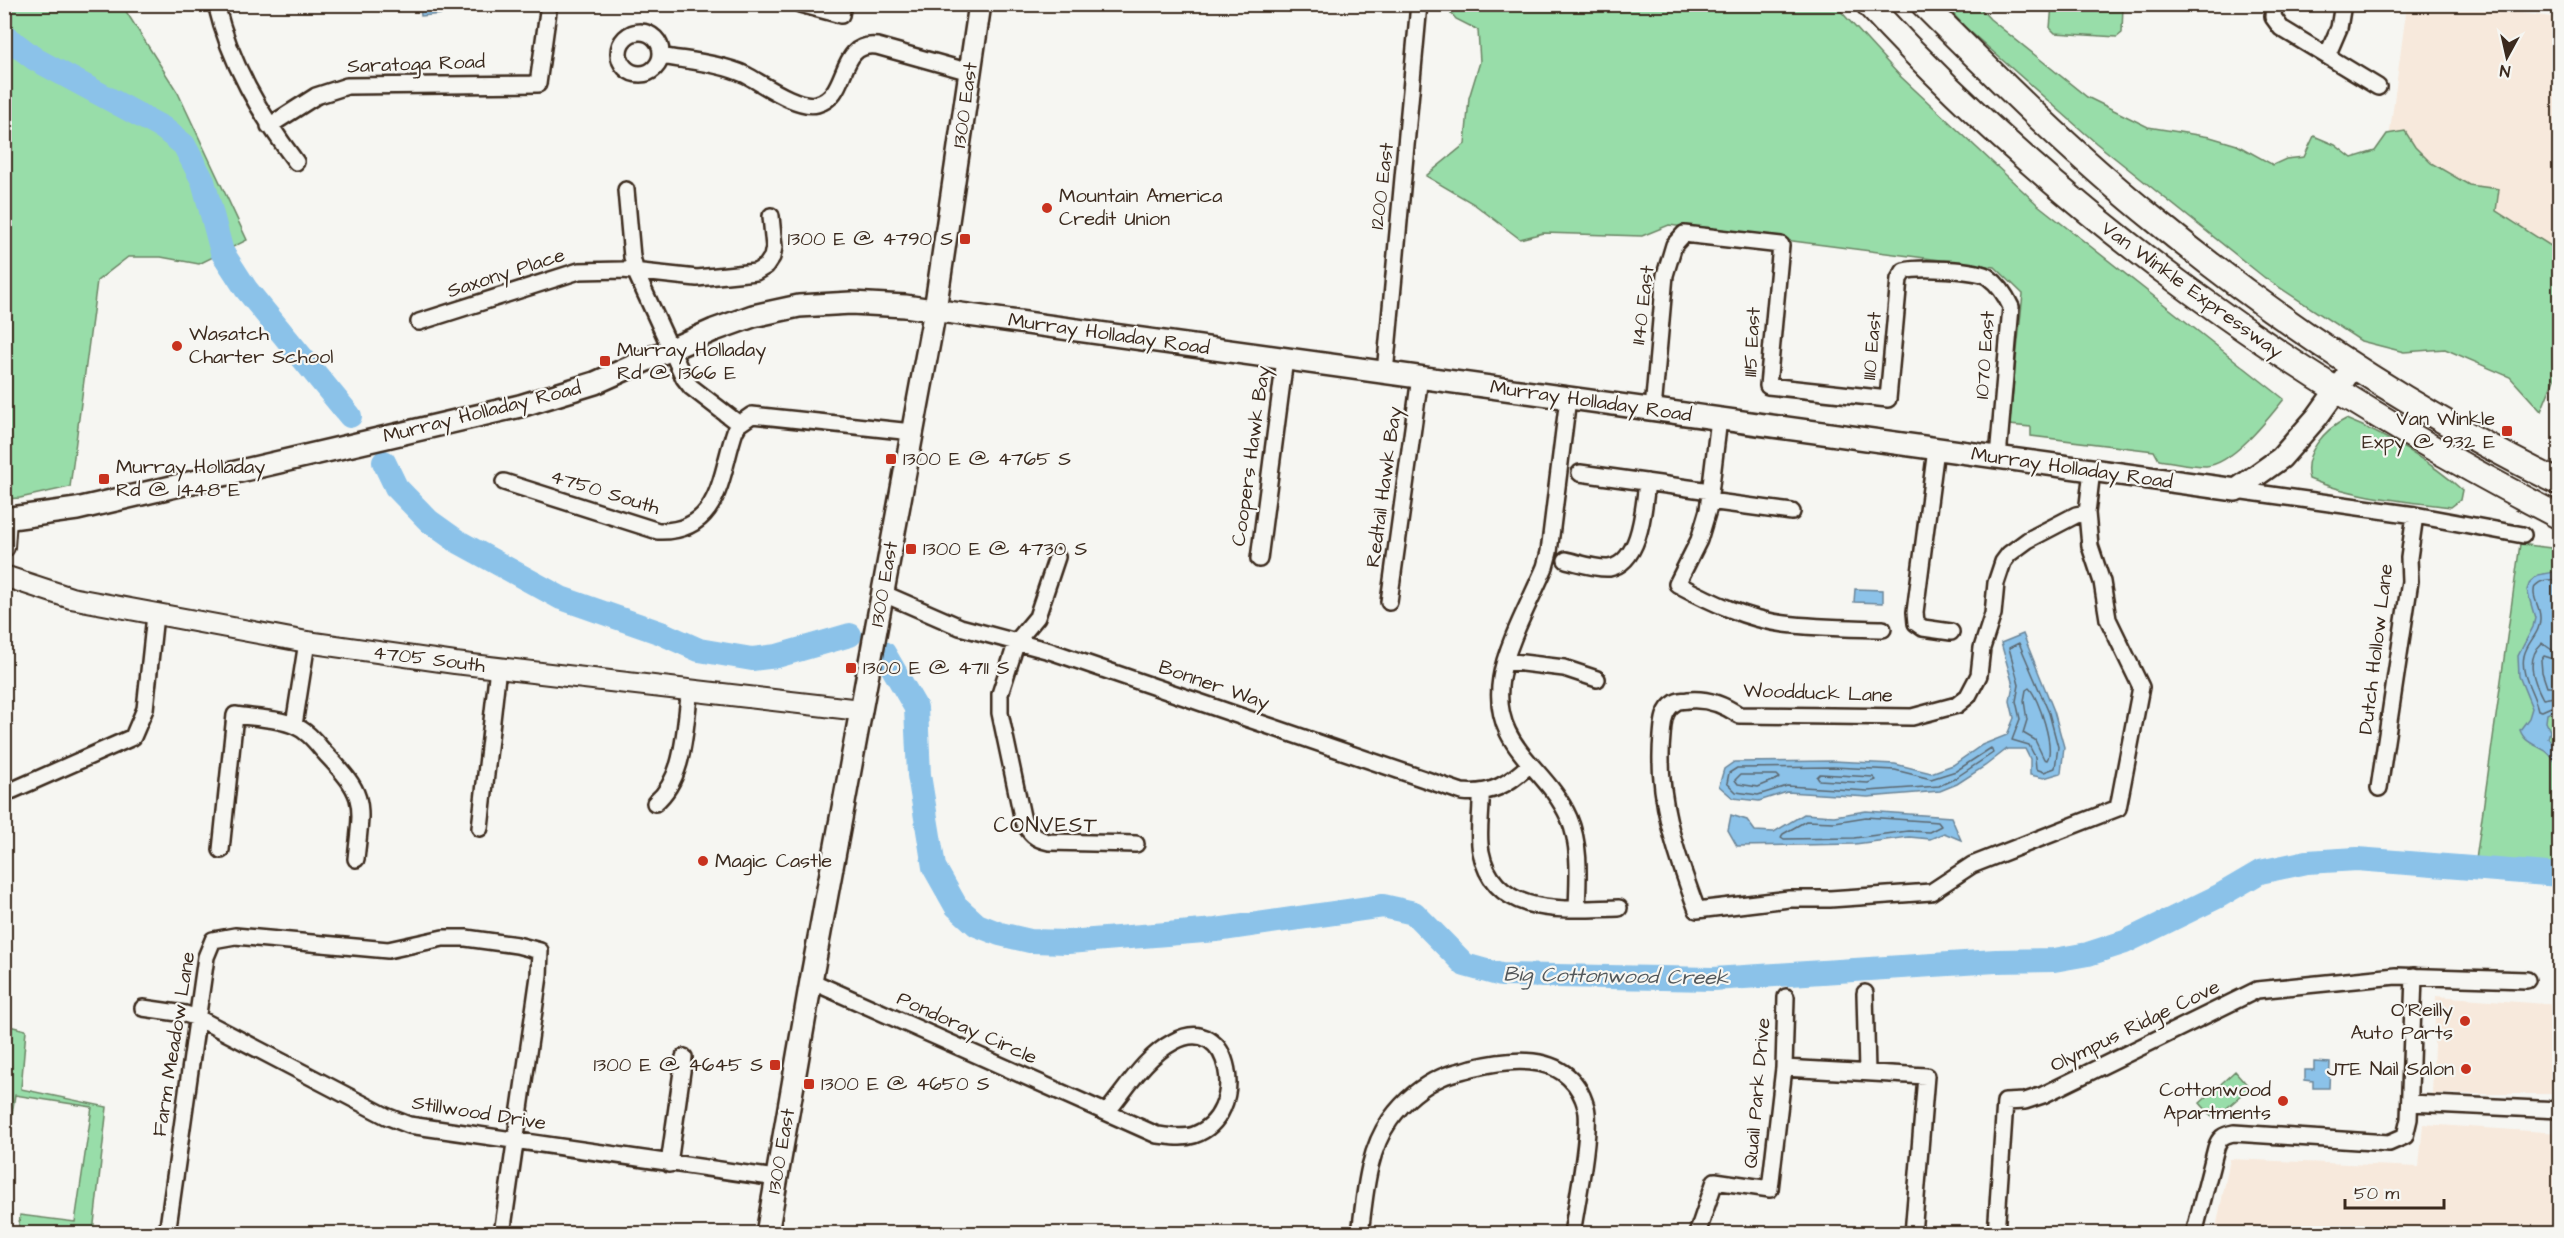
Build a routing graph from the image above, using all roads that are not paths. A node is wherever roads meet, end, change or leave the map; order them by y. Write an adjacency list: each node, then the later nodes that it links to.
1 (216, 4): 15 (street)
2 (549, 4): 15 (street, Saratoga Road)
3 (800, 4): 4 (street)
4 (843, 4)
5 (980, 4): 13 (main road, 1300 East)
6 (1419, 4): 27 (street, 1200 East)
7 (1868, 4): 29 (main road, Van Winkle Expressway)
8 (1923, 4): 26 (main road, Van Winkle Expressway)
9 (2274, 4): 12 (street)
10 (2343, 4): 12 (street)
11 (661, 56): 13 (street)
12 (2328, 56): 14 (street)
13 (970, 72): 22 (main road, 1300 East)
14 (2378, 87)
15 (269, 126): 16 (street)
16 (296, 162)
17 (626, 190): 21 (street)
18 (771, 216): 21 (street, Saxony Place)
19 (1781, 245): 30 (street, 1115 East); 32 (street, 1140 East)
20 (1904, 271): 30 (street, 1110 East); 37 (street, 1070 East)
21 (636, 273): 23 (street, Saxony Place); 24 (street)
22 (935, 310): 24 (main road, Murray Holladay Road); 25 (main road, Murray Holladay Road); 35 (main road, 1300 East)
23 (419, 322)
24 (670, 350): 34 (street); 49 (main road, Murray Holladay Road)
25 (1285, 359): 27 (main road, Murray Holladay Road); 53 (street, Coopers Hawk Bay)
26 (2353, 366): 29 (main road); 42 (main road, Van Winkle Expressway)
27 (1385, 373): 28 (main road, Murray Holladay Road)
28 (1420, 377): 31 (main road, Murray Holladay Road); 57 (street, Redtail Hawk Bay)
29 (2336, 392): 43 (main road); 48 (main road, Van Winkle Expressway)
30 (1826, 393)
31 (1568, 398): 32 (main road, Murray Holladay Road); 63 (street)
32 (1653, 410): 33 (main road, Murray Holladay Road)
33 (1719, 419): 36 (main road, Murray Holladay Road); 44 (street)
34 (738, 424): 35 (street); 40 (street, 4750 South)
35 (912, 432): 56 (main road, 1300 East)
36 (1936, 449): 37 (main road, Murray Holladay Road); 60 (street)
37 (1998, 457): 38 (main road, Murray Holladay Road)
38 (2092, 470): 43 (main road, Murray Holladay Road); 46 (street)
39 (1580, 472): 41 (street)
40 (504, 482)
41 (1647, 482): 44 (street); 54 (street)
42 (2559, 483)
43 (2236, 490): 47 (street, Murray Holladay Road)
44 (1710, 496): 45 (street); 59 (street)
45 (1792, 512)
46 (2087, 513): 46 (street, Woodduck Lane)
47 (2415, 515): 50 (street, Murray Holladay Road); 70 (street, Dutch Hollow Lane)
48 (2559, 517)
49 (5, 519): 51 (street)
50 (2523, 535)
51 (4, 547)
52 (1057, 557): 62 (street)
53 (1259, 559)
54 (1566, 560)
55 (4, 576): 58 (street, 4705 South)
56 (882, 593): 62 (street, Bonner Way); 67 (main road, 1300 East)
57 (1389, 602)
58 (154, 615): 61 (street, 4705 South); 72 (street)
59 (1883, 629)
60 (1950, 632)
61 (307, 642): 64 (street, 4705 South); 68 (street)
62 (1017, 642): 71 (street, Bonner Way); 75 (street)
63 (1505, 661): 65 (street); 69 (street)
64 (498, 667): 66 (street, 4705 South); 74 (street)
65 (1597, 679)
66 (690, 690): 67 (street, 4705 South); 73 (street)
67 (860, 710): 82 (main road, 1300 East)
68 (294, 725): 76 (street); 77 (street)
69 (1529, 765): 71 (street); 79 (street)
70 (2379, 788)
71 (1481, 793): 79 (street)
72 (4, 794)
73 (655, 803)
74 (480, 828)
75 (1136, 844)
76 (221, 849)
77 (356, 859)
78 (1619, 908): 79 (street)
79 (1578, 909)
80 (2414, 976): 81 (street, Olympus Ridge Cove); 90 (street); 103 (street, Olympus Ridge Cove)
81 (2527, 980)
82 (811, 981): 92 (street, Pondoray Circle); 95 (main road, 1300 East)
83 (1865, 993): 89 (street)
84 (1786, 998): 88 (street, Quail Park Drive)
85 (143, 1008): 86 (street, Stillwood Drive)
86 (198, 1018): 93 (street, Stillwood Drive); 93 (street, Farm Meadow Lane); 96 (street, Farm Meadow Lane)
87 (684, 1057): 94 (street)
88 (1784, 1068): 89 (street); 101 (street, Quail Park Drive)
89 (1867, 1072): 102 (street)
90 (2410, 1103): 91 (street); 104 (street)
91 (2559, 1110)
92 (1107, 1112): 92 (street, Pondoray Circle)
93 (516, 1140): 94 (street, Stillwood Drive); 97 (street)
94 (669, 1164): 95 (street, Stillwood Drive)
95 (776, 1178): 98 (main road, 1300 East)
96 (167, 1233)
97 (502, 1233)
98 (767, 1233)
99 (1360, 1233): 100 (street)
100 (1572, 1233)
101 (1697, 1233)
102 (1913, 1233)
103 (1996, 1233)
104 (2194, 1233)

